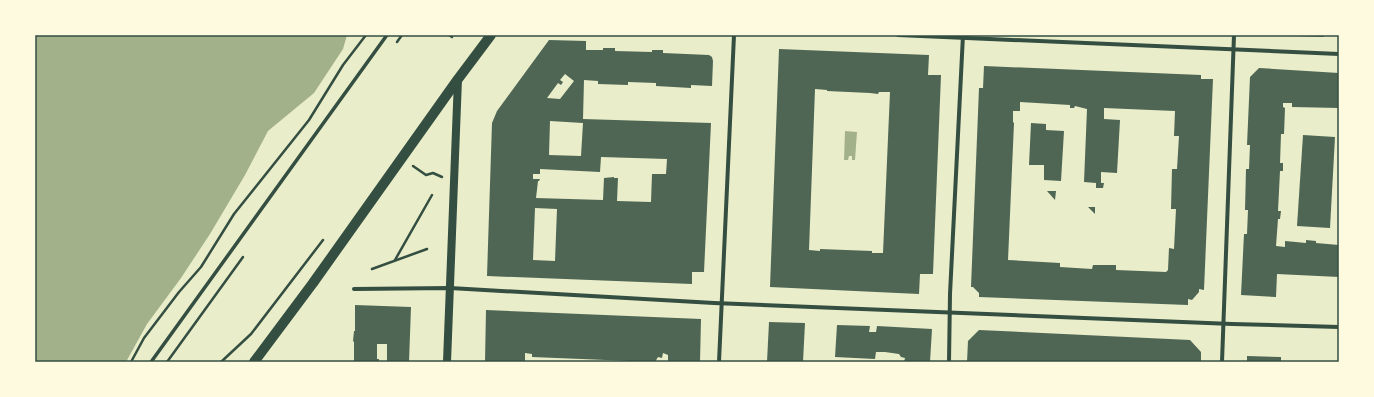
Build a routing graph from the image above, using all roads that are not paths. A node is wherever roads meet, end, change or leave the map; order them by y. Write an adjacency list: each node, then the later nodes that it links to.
1 (387, 35): 16 (street)
2 (491, 35): 9 (main road)
3 (734, 35): 12 (street)
4 (898, 35): 6 (street)
5 (1234, 35): 7 (street)
6 (963, 36): 7 (street); 13 (street)
7 (1233, 50): 8 (street); 14 (street)
8 (1339, 54)
9 (458, 79): 10 (main road); 17 (main road)
10 (450, 288): 11 (street); 12 (street); 18 (main road)
11 (354, 289)
12 (722, 303): 13 (street); 19 (street)
13 (950, 312): 14 (street); 20 (street)
14 (1224, 324): 15 (street); 21 (street)
15 (1339, 327)
16 (151, 362)
17 (254, 362)
18 (447, 362)
19 (719, 362)
20 (949, 362)
21 (1222, 362)

